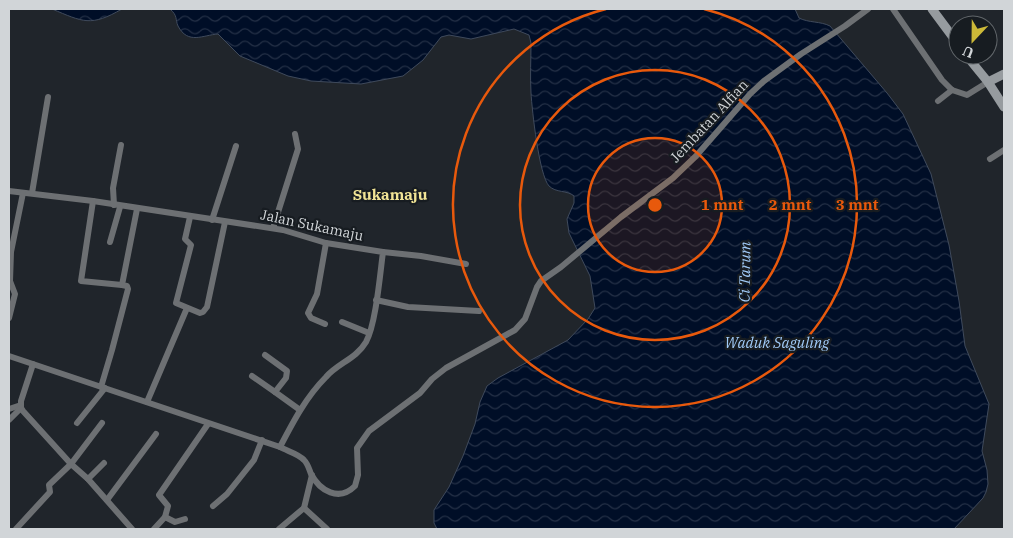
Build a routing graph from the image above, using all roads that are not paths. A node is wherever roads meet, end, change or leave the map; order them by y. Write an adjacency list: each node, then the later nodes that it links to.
1 (868, 9): 60 (street, Jembatan Alfian)
2 (892, 9): 8 (street)
3 (932, 9): 4 (main road)
4 (948, 31)
5 (975, 65): 7 (main road)
6 (1004, 74): 7 (main road)
7 (988, 82): 8 (street); 11 (main road)
8 (952, 90): 10 (street)
9 (48, 97): 19 (street)
10 (938, 101)
11 (1004, 107)
12 (295, 134): 26 (street)
13 (121, 144): 21 (street)
14 (236, 146): 24 (street)
15 (1004, 150): 16 (street)
16 (990, 159)
17 (9, 191): 18 (street, Jalan Sukamaju)
18 (23, 193): 19 (street, Jalan Sukamaju); 29 (street)
19 (32, 193): 20 (street, Jalan Sukamaju)
20 (93, 202): 21 (street, Jalan Sukamaju); 33 (street)
21 (117, 206): 22 (street, Jalan Sukamaju); 27 (street)
22 (137, 209): 23 (street, Jalan Sukamaju); 33 (street)
23 (190, 217): 24 (street, Jalan Sukamaju); 35 (street)
24 (212, 220): 25 (street, Jalan Sukamaju)
25 (225, 222): 26 (street, Jalan Sukamaju); 35 (street)
26 (273, 228): 28 (street, Jalan Sukamaju)
27 (110, 242)
28 (326, 243): 30 (street, Jalan Sukamaju); 39 (street)
29 (10, 252): 32 (street)
30 (383, 252): 31 (street, Jalan Sukamaju); 34 (street)
31 (466, 264)
32 (9, 284): 37 (street)
33 (122, 285): 45 (street)
34 (376, 300): 36 (street); 40 (street)
35 (187, 308): 47 (street)
36 (479, 311)
37 (9, 318)
38 (342, 322): 40 (street)
39 (325, 324)
40 (370, 333): 50 (street)
41 (264, 355): 46 (street)
42 (9, 356): 43 (street)
43 (33, 364): 45 (street); 48 (street)
44 (252, 376): 46 (street)
45 (103, 387): 47 (street); 52 (street)
46 (276, 392): 50 (street)
47 (147, 402): 54 (street)
48 (21, 406): 49 (street); 51 (street); 59 (street)
49 (9, 409)
50 (300, 410): 57 (street)
51 (9, 420)
52 (77, 423)
53 (102, 423): 59 (street)
54 (208, 424): 56 (street); 65 (street)
55 (156, 434): 62 (street)
56 (262, 440): 57 (street); 63 (street)
57 (280, 447): 60 (street)
58 (104, 463): 61 (street)
59 (72, 464): 61 (street); 67 (street)
60 (312, 475): 64 (street)
61 (88, 479): 62 (street)
62 (107, 500): 68 (street)
63 (213, 506)
64 (304, 508): 70 (street); 71 (street)
65 (165, 517): 66 (street); 69 (street)
66 (185, 519)
67 (16, 529)
68 (132, 529)
69 (154, 529)
70 (278, 529)
71 (327, 529)

